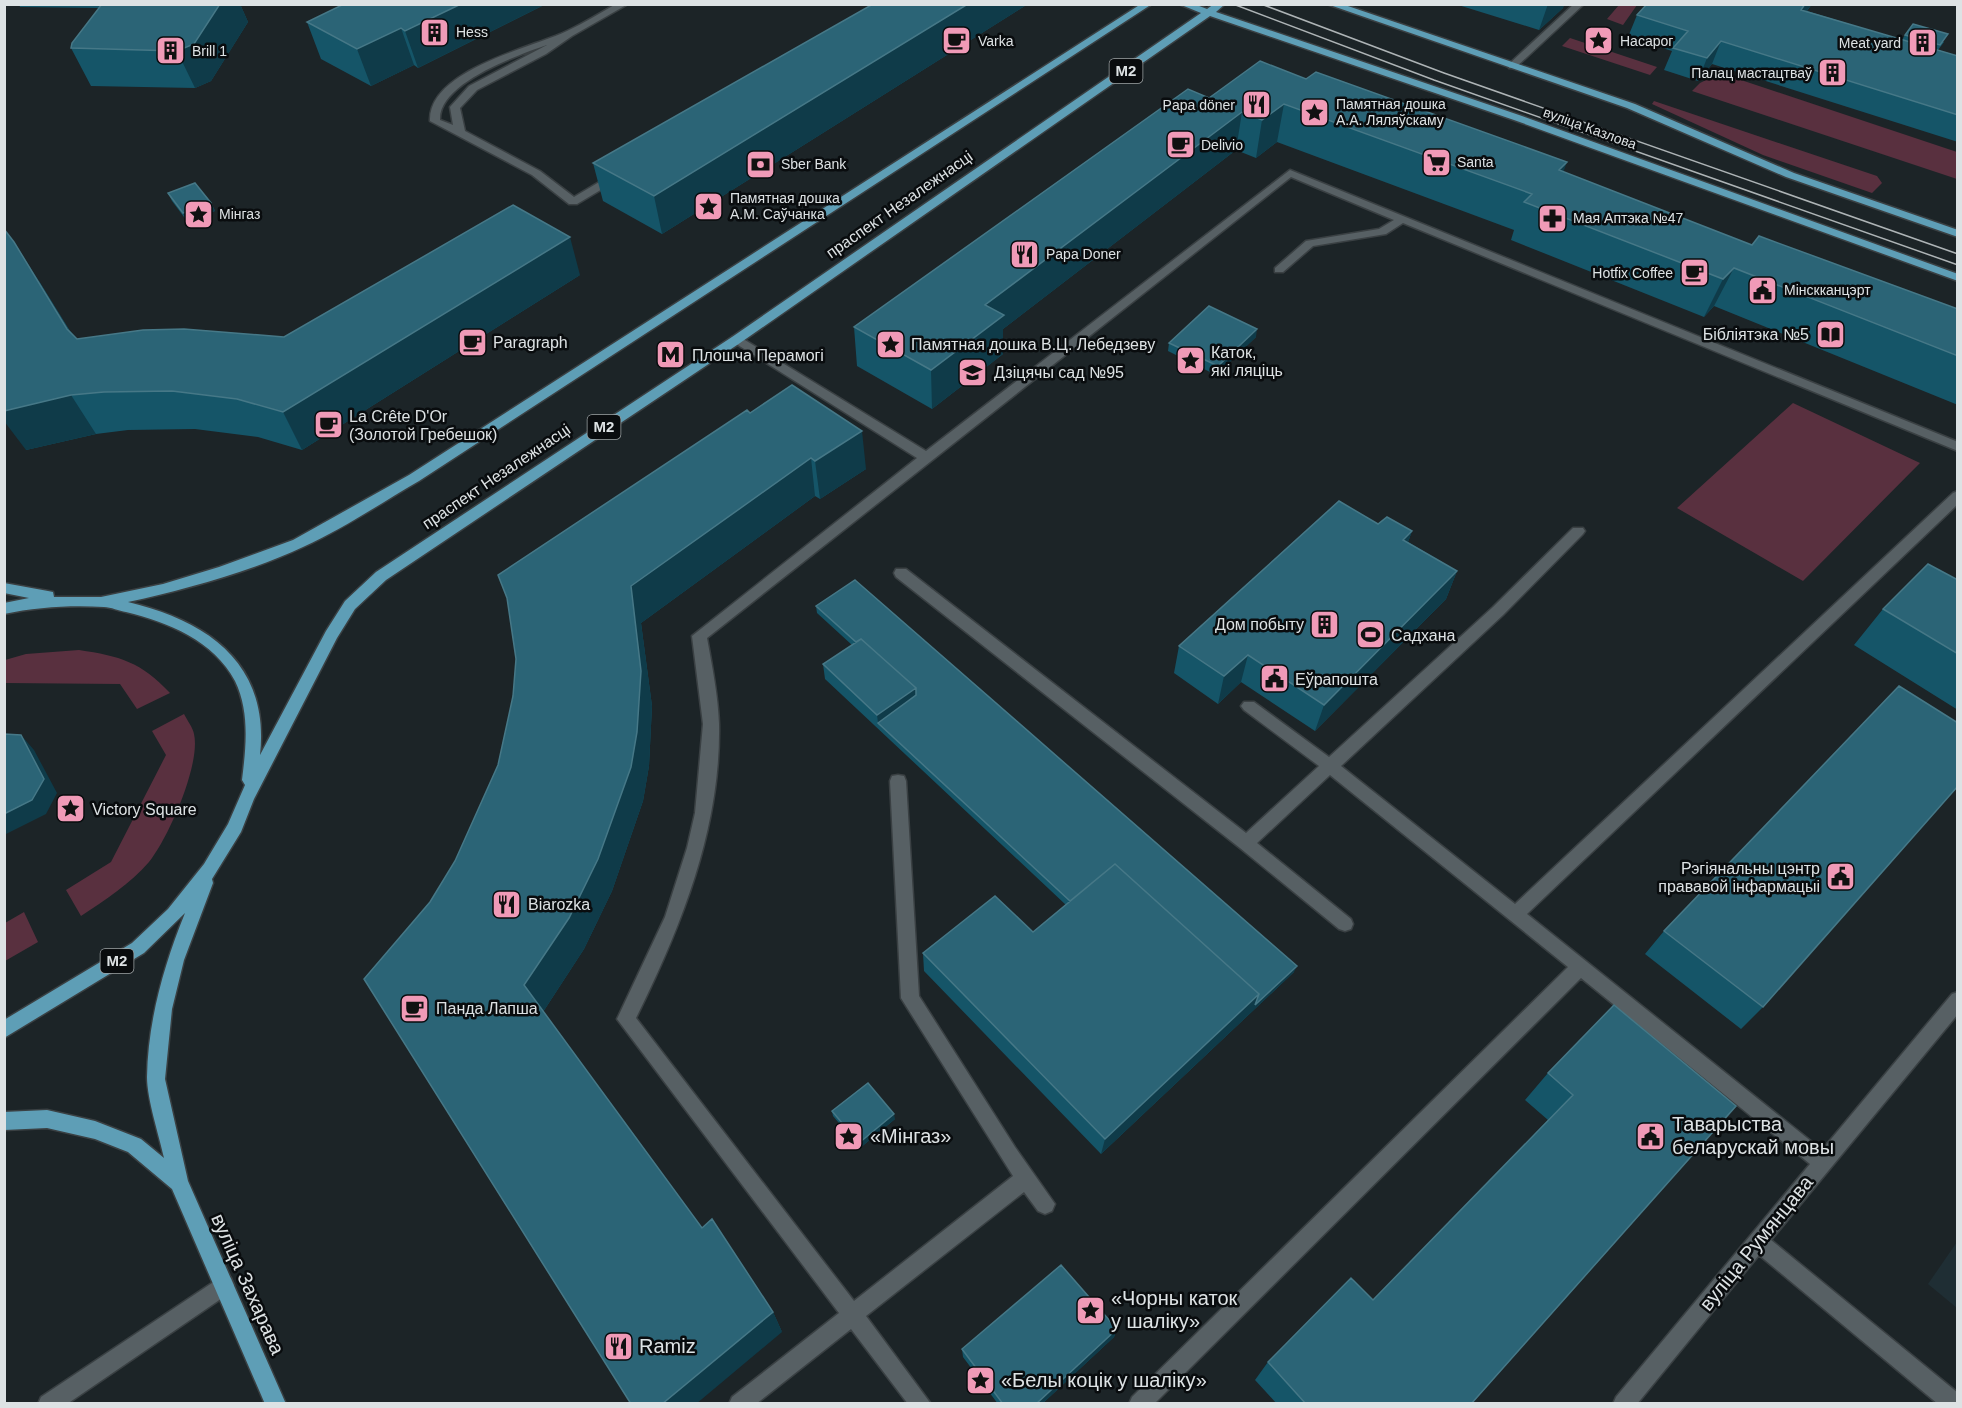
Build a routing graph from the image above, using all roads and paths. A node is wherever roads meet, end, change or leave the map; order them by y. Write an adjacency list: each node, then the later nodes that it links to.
1 (624, 4): 7 (street)
2 (1148, 4): 23 (main road, праспект Незалежнасці / М2)
3 (1183, 4): 6 (main road, вуліца Казлова)
4 (1331, 4): 8 (main road, вуліца Казлова)
5 (1580, 4): 8 (street)
6 (1216, 9): 14 (main road, вуліца Казлова); 15 (main road, праспект Незалежнасці / М2)
7 (569, 34): 9 (street); 9 (street)
8 (1512, 66): 12 (main road, вуліца Казлова)
9 (460, 132): 10 (street)
10 (627, 171)
11 (1402, 219): 13 (street); 16 (street); 17 (street)
12 (1958, 234)
13 (1279, 270)
14 (1958, 278)
15 (736, 340): 17 (street); 28 (main road, праспект Незалежнасці / М2)
16 (1958, 447)
17 (927, 458): 43 (street)
18 (1958, 496): 31 (street)
19 (1578, 531): 26 (street)
20 (901, 573): 29 (street)
21 (4, 588): 22 (main road)
22 (72, 600): 23 (main road, праспект Незалежнасці / М2); 24 (main road, праспект Незалежнасці / М2)
23 (101, 602): 28 (main road, М2)
24 (4, 609)
25 (1250, 706): 26 (street)
26 (1330, 766): 29 (street); 31 (street)
27 (898, 781): 38 (street)
28 (246, 798): 30 (main road, праспект Незалежнасці / М2)
29 (1246, 843): 32 (street)
30 (210, 869): 35 (main road, праспект Незалежнасці / М2); 39 (main road, вуліца Захарава)
31 (1515, 915): 33 (street)
32 (1345, 924)
33 (1580, 967): 37 (street); 48 (street)
34 (1958, 1000): 37 (street, вуліца Румянцава)
35 (4, 1030)
36 (4, 1121): 39 (main road)
37 (1823, 1162): 41 (street, вуліца Румянцава)
38 (1025, 1179): 40 (street); 43 (street)
39 (179, 1182): 42 (main road, вуліца Захарава)
40 (1045, 1204)
41 (1758, 1242): 49 (street, вуліца Румянцава); 50 (street)
42 (224, 1285): 44 (street); 45 (main road, вуліца Захарава)
43 (853, 1312): 46 (street); 47 (street)
44 (48, 1404)
45 (276, 1404)
46 (739, 1404)
47 (921, 1404)
48 (1139, 1404)
49 (1623, 1404)
50 (1955, 1404)

